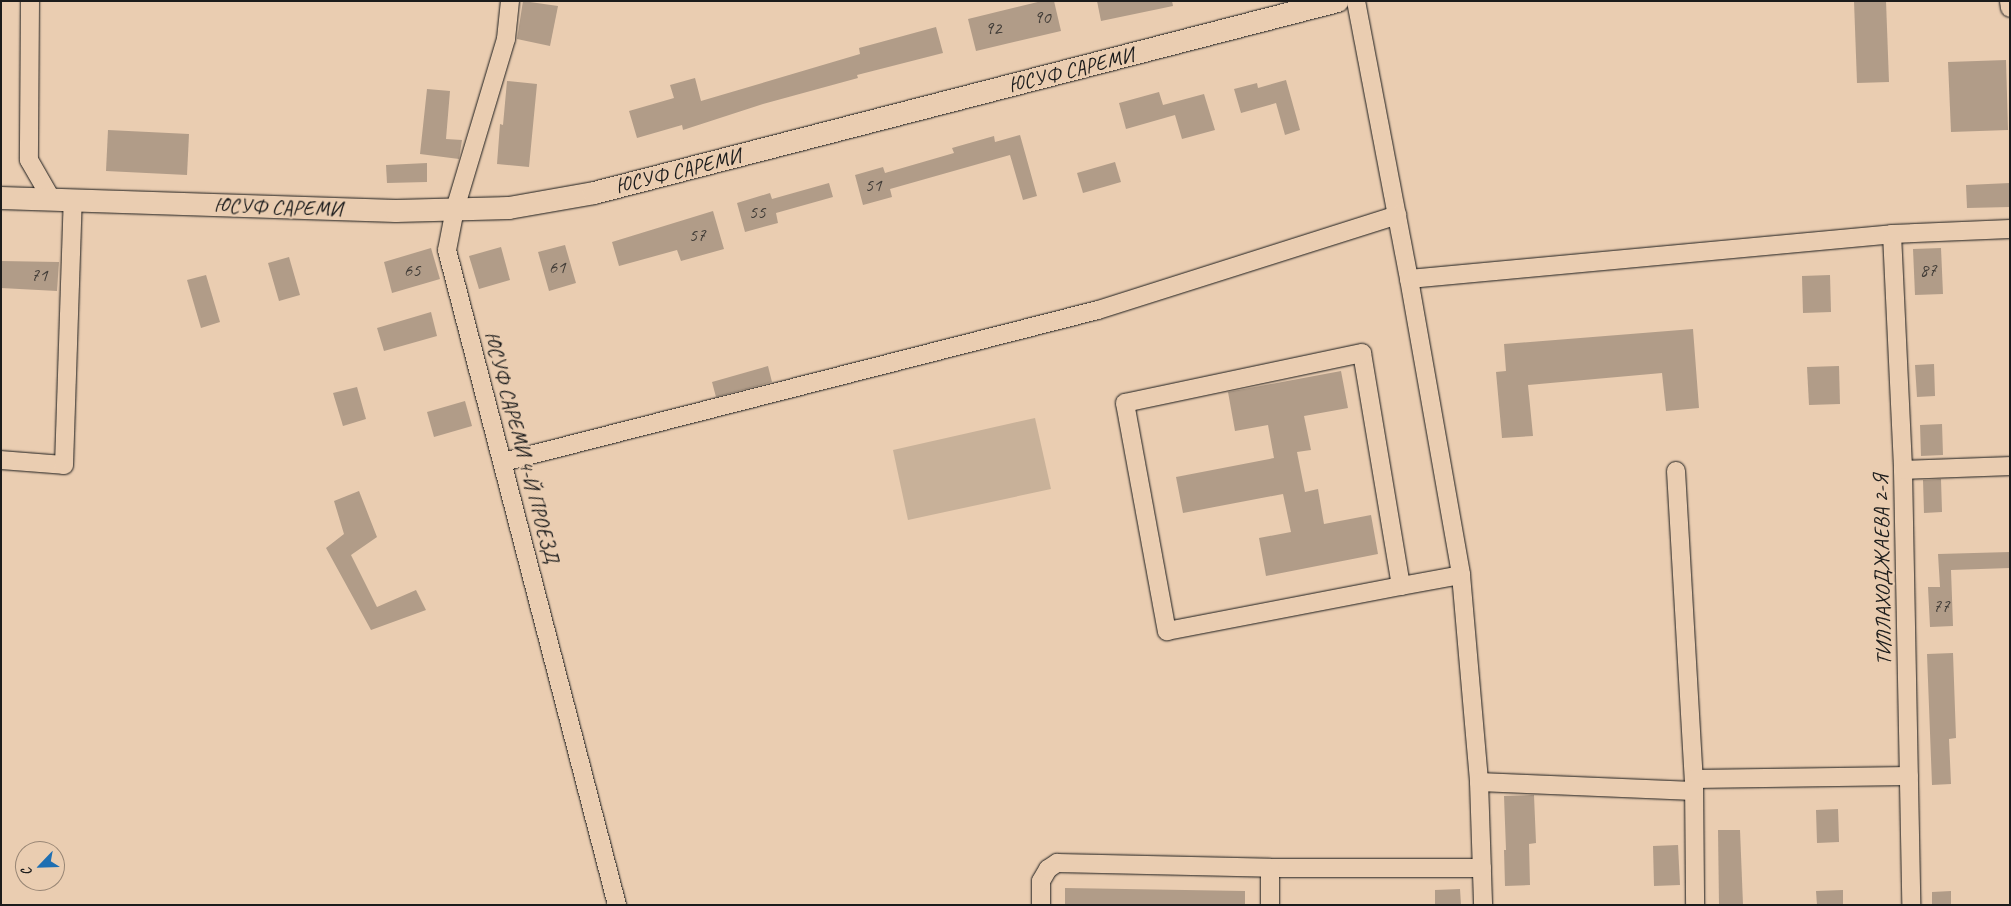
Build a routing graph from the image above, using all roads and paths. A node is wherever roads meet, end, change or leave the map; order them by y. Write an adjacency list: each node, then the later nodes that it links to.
1 (30, 1): 8 (street)
2 (510, 1): 9 (street, ЮСУФ САРЕМИ 4-Й ПРОЕЗД)
3 (1338, 1): 9 (main road, ЮСУФ САРЕМИ)
4 (1356, 1): 10 (street)
5 (2009, 1): 6 (street)
6 (2010, 8)
7 (1, 198): 8 (main road, ЮСУФ САРЕМИ)
8 (63, 200): 9 (main road, ЮСУФ САРЕМИ); 14 (street)
9 (455, 209): 15 (street, ЮСУФ САРЕМИ 4-Й ПРОЕЗД)
10 (1397, 215): 13 (street); 15 (street)
11 (2010, 229): 12 (street)
12 (1892, 234): 13 (street); 17 (street, ТИЛЛАХОДЖАЕВА 2-Я)
13 (1409, 279): 19 (street)
14 (1, 460)
15 (503, 462): 26 (street, ЮСУФ САРЕМИ 4-Й ПРОЕЗД)
16 (2010, 466): 17 (street)
17 (1903, 470): 21 (street, ТИЛЛАХОДЖАЕВА 2-Я)
18 (1676, 471): 23 (street)
19 (1461, 575): 20 (street); 22 (street)
20 (1402, 586): 20 (street)
21 (1909, 776): 23 (street); 31 (street, ТИЛЛАХОДЖАЕВА 2-Я)
22 (1479, 782): 23 (street); 25 (street)
23 (1694, 785): 30 (street)
24 (1270, 868): 25 (street); 27 (street); 28 (street)
25 (1482, 868): 29 (street)
26 (617, 905)
27 (1041, 905)
28 (1270, 905)
29 (1483, 905)
30 (1695, 905)
31 (1911, 905)

